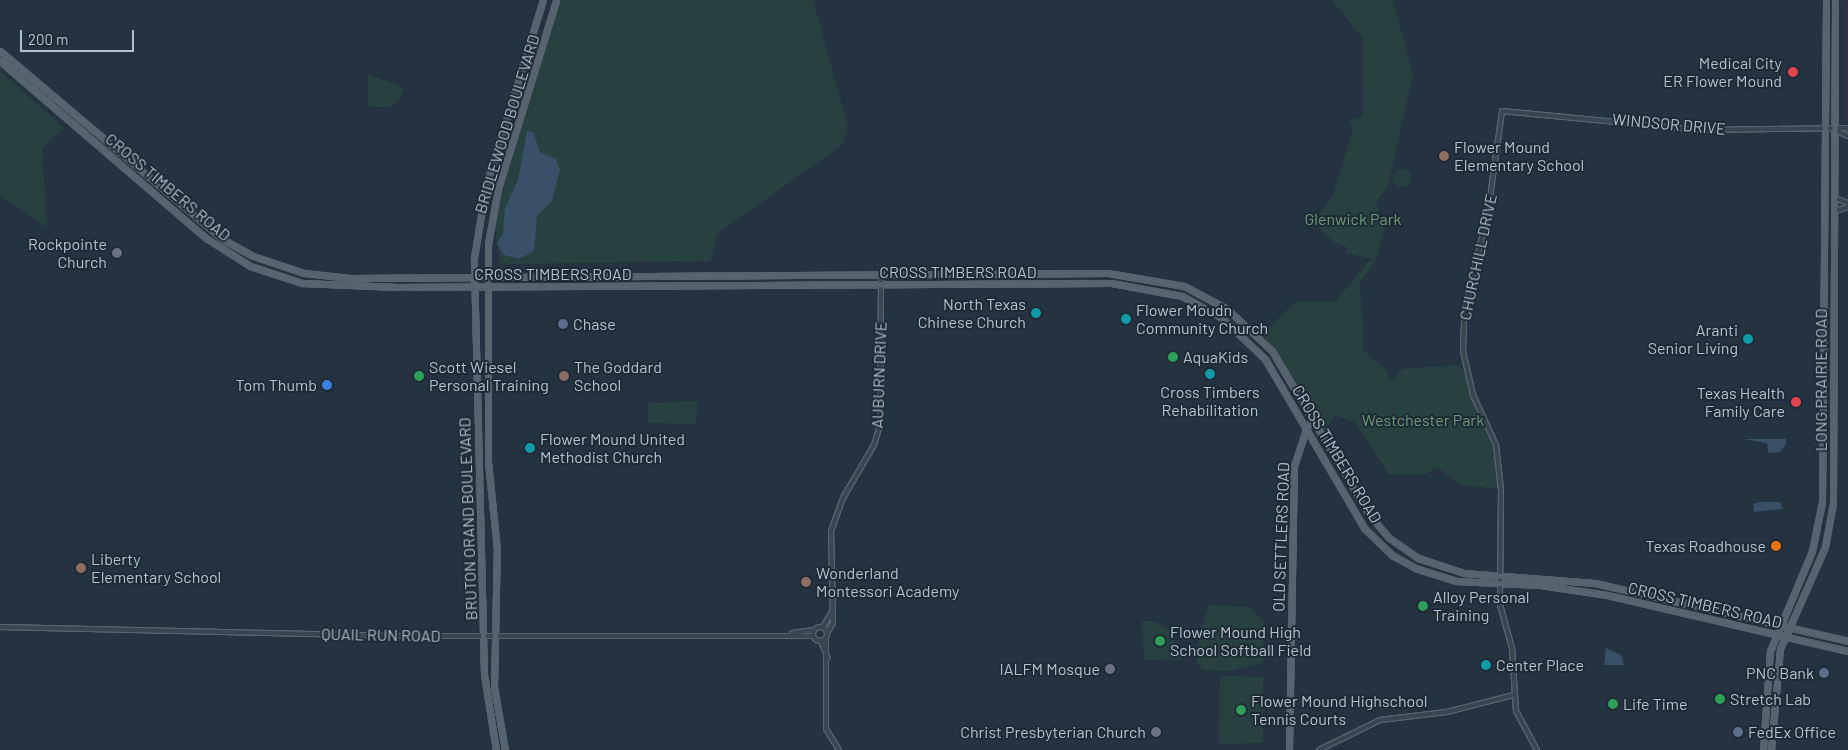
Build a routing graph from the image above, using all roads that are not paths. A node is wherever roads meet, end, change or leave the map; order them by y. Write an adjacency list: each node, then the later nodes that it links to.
1 (543, 0): 19 (main road, BRIDLEWOOD BOULEVARD)
2 (556, 0): 20 (main road, BRIDLEWOOD BOULEVARD)
3 (1826, 0): 9 (main road, LONG PRAIRIE ROAD)
4 (1835, 0): 10 (main road, LONG PRAIRIE ROAD)
5 (0, 51): 21 (main road, CROSS TIMBERS ROAD)
6 (0, 61): 23 (main road, CROSS TIMBERS ROAD)
7 (1502, 111): 9 (street, WINDSOR DRIVE); 34 (street, CHURCHILL DRIVE)
8 (1848, 128): 10 (street, WINDSOR DRIVE)
9 (1826, 130): 10 (street, WINDSOR DRIVE); 16 (main road, LONG PRAIRIE ROAD)
10 (1836, 130): 11 (street); 12 (main road, LONG PRAIRIE ROAD)
11 (1848, 136)
12 (1835, 198): 13 (street); 15 (main road, LONG PRAIRIE ROAD)
13 (1848, 203)
14 (1848, 207): 15 (street)
15 (1835, 211): 17 (main road, LONG PRAIRIE ROAD)
16 (1825, 274): 17 (main road); 26 (main road, LONG PRAIRIE ROAD)
17 (1834, 274): 27 (main road, LONG PRAIRIE ROAD)
18 (881, 275): 20 (main road, CROSS TIMBERS ROAD); 22 (street, AUBURN DRIVE); 30 (main road, CROSS TIMBERS ROAD)
19 (475, 276): 20 (main road, CROSS TIMBERS ROAD); 21 (main road, CROSS TIMBERS ROAD); 24 (main road, BRIDLEWOOD BOULEVARD)
20 (487, 276): 25 (main road, BRIDLEWOOD BOULEVARD)
21 (329, 278): 23 (main road)
22 (881, 285): 25 (main road, CROSS TIMBERS ROAD); 31 (main road, CROSS TIMBERS ROAD); 38 (street, AUBURN DRIVE)
23 (329, 286): 24 (main road, CROSS TIMBERS ROAD)
24 (474, 286): 25 (main road, CROSS TIMBERS ROAD); 28 (main road, BRUTON ORAND BOULEVARD)
25 (487, 286): 29 (main road, BRUTON ORAND BOULEVARD)
26 (1824, 365): 27 (main road); 39 (main road, LONG PRAIRIE ROAD)
27 (1833, 365): 42 (main road, LONG PRAIRIE ROAD)
28 (475, 366): 29 (main road); 46 (main road, BRUTON ORAND BOULEVARD)
29 (488, 366): 47 (main road, BRUTON ORAND BOULEVARD)
30 (1313, 420): 31 (main road, OLD SETTLERS ROAD); 32 (main road, CROSS TIMBERS ROAD)
31 (1306, 428): 33 (main road, CROSS TIMBERS ROAD); 62 (main road, OLD SETTLERS ROAD)
32 (1366, 510): 33 (main road); 34 (main road, CROSS TIMBERS ROAD)
33 (1358, 517): 35 (main road, CROSS TIMBERS ROAD)
34 (1500, 574): 35 (street, CHURCHILL DRIVE); 36 (main road, CROSS TIMBERS ROAD)
35 (1500, 583): 37 (main road, CROSS TIMBERS ROAD); 56 (street, CHURCHILL DRIVE)
36 (1665, 600): 37 (main road); 39 (main road, CROSS TIMBERS ROAD)
37 (1663, 608): 49 (main road, CROSS TIMBERS ROAD)
38 (831, 614): 41 (street); 45 (street, AUBURN DRIVE)
39 (1778, 626): 42 (main road, CROSS TIMBERS ROAD); 49 (main road, LONG PRAIRIE ROAD)
40 (0, 627): 46 (street, QUAIL RUN ROAD)
41 (823, 627): 43 (street); 45 (street)
42 (1789, 628): 50 (main road, LONG PRAIRIE ROAD); 53 (main road, CROSS TIMBERS ROAD)
43 (814, 630): 44 (street, QUAIL RUN ROAD); 48 (street)
44 (792, 633): 47 (street, QUAIL RUN ROAD); 48 (street, QUAIL RUN ROAD)
45 (827, 633): 51 (street)
46 (484, 635): 47 (street, QUAIL RUN ROAD); 59 (main road, BRUTON ORAND BOULEVARD)
47 (495, 635): 60 (main road, BRUTON ORAND BOULEVARD)
48 (813, 636): 52 (street)
49 (1774, 636): 50 (main road, CROSS TIMBERS ROAD); 57 (main road, LONG PRAIRIE ROAD)
50 (1785, 637): 54 (main road, CROSS TIMBERS ROAD); 58 (main road, LONG PRAIRIE ROAD)
51 (826, 639): 52 (street); 55 (street)
52 (820, 641): 55 (street)
53 (1848, 642)
54 (1848, 651)
55 (828, 658): 61 (street)
56 (1513, 695): 63 (street); 64 (street, CHURCHILL DRIVE)
57 (1764, 705): 58 (main road); 65 (main road, LONG PRAIRIE ROAD)
58 (1771, 725): 66 (main road, LONG PRAIRIE ROAD)
59 (496, 750)
60 (505, 750)
61 (839, 750)
62 (1289, 750)
63 (1320, 750)
64 (1537, 750)
65 (1763, 750)
66 (1771, 750)

